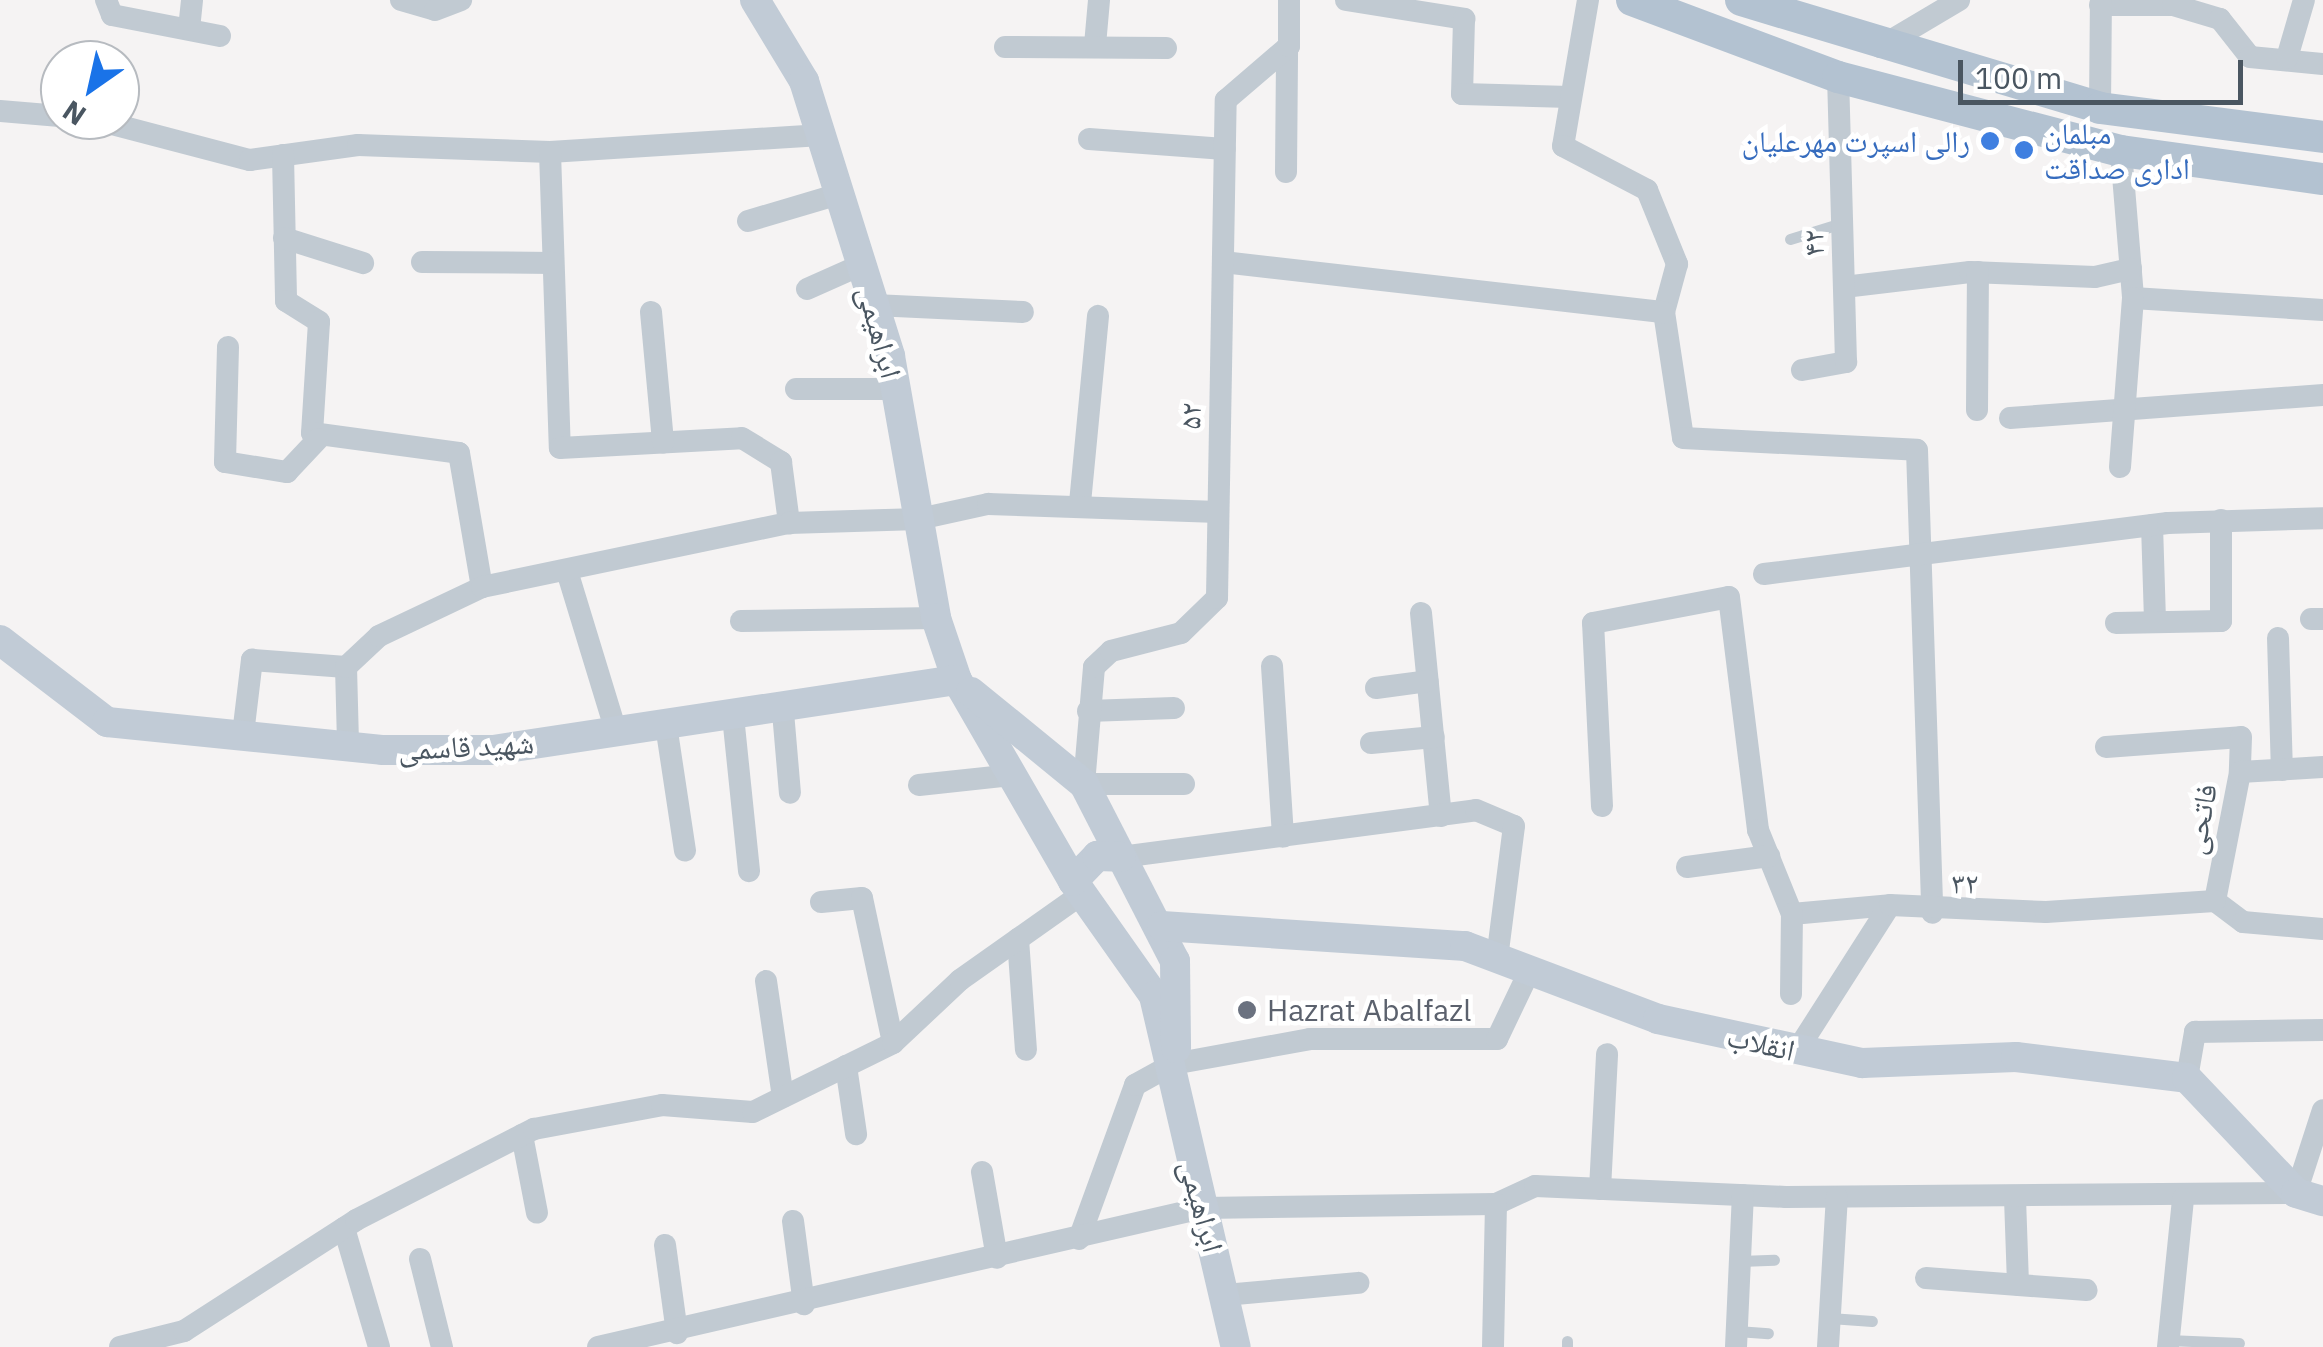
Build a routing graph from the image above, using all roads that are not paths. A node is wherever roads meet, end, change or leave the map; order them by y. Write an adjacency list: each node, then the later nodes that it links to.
1 (106, 0): 17 (street)
2 (192, 0): 17 (street)
3 (401, 0): 4 (street)
4 (461, 0)
5 (1098, 0): 19 (street)
6 (1289, 0): 23 (street)
7 (1346, 0): 27 (street)
8 (1588, 0): 27 (street)
9 (1632, 0): 26 (main road)
10 (1741, 0): 15 (main road)
11 (1959, 0): 21 (street)
12 (2304, 0): 24 (street)
13 (754, 1): 32 (street, ابراهیمی)
14 (2101, 2): 16 (street); 28 (street)
15 (1781, 5): 21 (main road)
16 (2192, 5): 24 (street)
17 (189, 30): 18 (street)
18 (220, 36)
19 (1095, 45): 20 (street); 22 (street)
20 (1005, 47)
21 (1880, 47): 28 (main road)
22 (1166, 48)
23 (1287, 48): 35 (street, ۵۲); 39 (street)
24 (2287, 58): 25 (street)
25 (2323, 64)
26 (1838, 77): 36 (main road); 43 (street, ۴۲)
27 (1570, 97): 60 (street)
28 (2100, 108): 33 (main road)
29 (0, 112): 30 (street)
30 (40, 115)
31 (140, 131): 38 (street)
32 (821, 135): 37 (street); 41 (street, ابراهیمی)
33 (2323, 137)
34 (1089, 139): 35 (street)
35 (1225, 149): 47 (street, ۵۲)
36 (2121, 151): 40 (main road); 51 (street)
37 (550, 152): 38 (street); 48 (street)
38 (284, 155): 44 (street)
39 (1286, 172)
40 (2323, 180)
41 (839, 194): 42 (street); 50 (street, ابراهیمی)
42 (748, 221)
43 (1842, 223): 45 (lane); 53 (street, ۴۲)
44 (284, 238): 49 (street); 70 (street)
45 (1790, 239)
46 (422, 262): 48 (street)
47 (1223, 262): 60 (street); 74 (street, ۵۲)
48 (553, 263): 71 (street)
49 (363, 264)
50 (862, 266): 54 (street); 56 (street, ابراهیمی)
51 (2131, 269): 52 (street); 55 (street)
52 (1978, 272): 53 (street); 67 (street)
53 (1844, 287): 63 (street, ۴۲)
54 (806, 289)
55 (2133, 298): 57 (street); 68 (street)
56 (874, 305): 59 (street); 65 (street, ابراهیمی)
57 (2323, 310)
58 (651, 312): 71 (street)
59 (1023, 312)
60 (1664, 312): 80 (street)
61 (1098, 316): 73 (street)
62 (228, 347): 70 (street)
63 (1802, 370)
64 (796, 389): 65 (street)
65 (896, 389): 76 (street, ابراهیمی)
66 (2323, 395): 68 (street)
67 (1977, 410)
68 (2120, 414): 69 (street); 72 (street)
69 (2010, 418)
70 (318, 439): 83 (street)
71 (664, 442): 78 (street)
72 (2120, 468)
73 (1080, 503): 74 (street); 76 (street)
74 (1218, 512): 98 (street, ۵۲)
75 (2323, 518): 77 (street)
76 (918, 519): 78 (street); 85 (street, ابراهیمی)
77 (2221, 520): 79 (street); 88 (street)
78 (789, 523): 81 (street)
79 (2152, 525): 80 (street); 88 (street)
80 (1920, 560): 82 (street); 127 (street)
81 (567, 571): 83 (street); 101 (street)
82 (1764, 574)
83 (482, 588): 91 (street)
84 (1421, 612): 94 (street)
85 (936, 618): 86 (street); 93 (street, ابراهیمی)
86 (742, 621)
87 (2116, 622): 88 (street)
88 (2155, 622)
89 (2278, 638): 108 (street)
90 (0, 640): 102 (street, شهید قاسمی)
91 (346, 666): 102 (street); 105 (street)
92 (1272, 666): 117 (street)
93 (957, 680): 97 (street, شهید قاسمی); 110 (street, ابراهیمی); 111 (street)
94 (1428, 681): 95 (street); 103 (street)
95 (1376, 688)
96 (1174, 708): 98 (street)
97 (783, 712): 99 (street, شهید قاسمی); 114 (street)
98 (1088, 712): 111 (street, ۵۲)
99 (733, 716): 100 (street, شهید قاسمی); 122 (street)
100 (666, 726): 101 (street, شهید قاسمی); 118 (street)
101 (616, 731): 105 (street, شهید قاسمی)
102 (243, 734): 105 (street, شهید قاسمی)
103 (1434, 737): 104 (street); 116 (street)
104 (1371, 743)
105 (348, 744)
106 (2106, 747): 109 (street)
107 (2323, 767): 108 (street, فاتحی)
108 (2282, 770): 109 (street, فاتحی)
109 (2240, 772): 124 (street, فاتحی)
110 (1013, 775): 113 (street); 123 (street, ابراهیمی)
111 (1084, 784): 112 (street); 120 (street)
112 (1184, 784)
113 (919, 785)
114 (790, 793)
115 (1602, 806): 119 (street)
116 (1442, 816): 117 (street); 132 (street)
117 (1282, 837): 120 (street)
118 (685, 851)
119 (1769, 856): 121 (street); 128 (street)
120 (1122, 857): 123 (street); 129 (street)
121 (1688, 866)
122 (750, 871)
123 (1078, 887): 131 (street); 141 (street, ابراهیمی)
124 (2215, 901): 127 (street, ۳۲); 130 (street)
125 (821, 902): 137 (street)
126 (1890, 905): 127 (street, ۳۲); 128 (street, ۳۲); 139 (street)
127 (1932, 913)
128 (1792, 914): 135 (street)
129 (1162, 926): 132 (street, انقلاب); 141 (street)
130 (2323, 928)
131 (1018, 939): 137 (street); 138 (street)
132 (1497, 958): 133 (street, انقلاب)
133 (1528, 974): 139 (street, انقلاب); 141 (street)
134 (766, 981): 144 (street)
135 (1791, 994)
136 (2323, 1030): 143 (street)
137 (893, 1043): 142 (street)
138 (1026, 1050)
139 (1796, 1052): 143 (street, انقلاب)
140 (1606, 1054): 149 (street)
141 (1174, 1064): 156 (street, ابراهیمی); 160 (street)
142 (846, 1066): 144 (street); 146 (street)
143 (2187, 1078): 151 (street)
144 (783, 1097): 147 (street)
145 (2323, 1110): 151 (street)
146 (856, 1134)
147 (522, 1136): 157 (street); 159 (street)
148 (982, 1172): 163 (street)
149 (1600, 1189): 150 (street); 155 (street)
150 (1743, 1195): 152 (street); 165 (street)
151 (2309, 1196): 154 (street)
152 (1837, 1197): 153 (street); 172 (street)
153 (2015, 1198): 154 (street); 168 (street)
154 (2183, 1199): 179 (street)
155 (1496, 1204): 156 (street); 185 (street)
156 (1202, 1208): 160 (street); 170 (street, ابراهیمی)
157 (537, 1213)
158 (793, 1221): 171 (street)
159 (344, 1228): 180 (street); 181 (street)
160 (1079, 1239): 163 (street)
161 (665, 1246): 174 (street)
162 (420, 1258): 182 (street)
163 (997, 1258): 171 (street)
164 (1774, 1260): 165 (lane)
165 (1740, 1261): 177 (street)
166 (1926, 1278): 168 (street)
167 (1358, 1283): 170 (street)
168 (2018, 1285): 169 (street)
169 (2087, 1290)
170 (1225, 1295): 184 (street, ابراهیمی)
171 (804, 1304): 176 (street)
172 (1830, 1318): 173 (lane); 186 (street)
173 (1872, 1320)
174 (676, 1332): 176 (street); 183 (street)
175 (1768, 1333): 177 (lane)
176 (712, 1337)
177 (1736, 1339)
178 (2238, 1343): 179 (lane)
179 (2168, 1344)
180 (120, 1347)
181 (378, 1347)
182 (442, 1347)
183 (598, 1347)
184 (1236, 1347)
185 (1493, 1347)
186 (1828, 1347)

